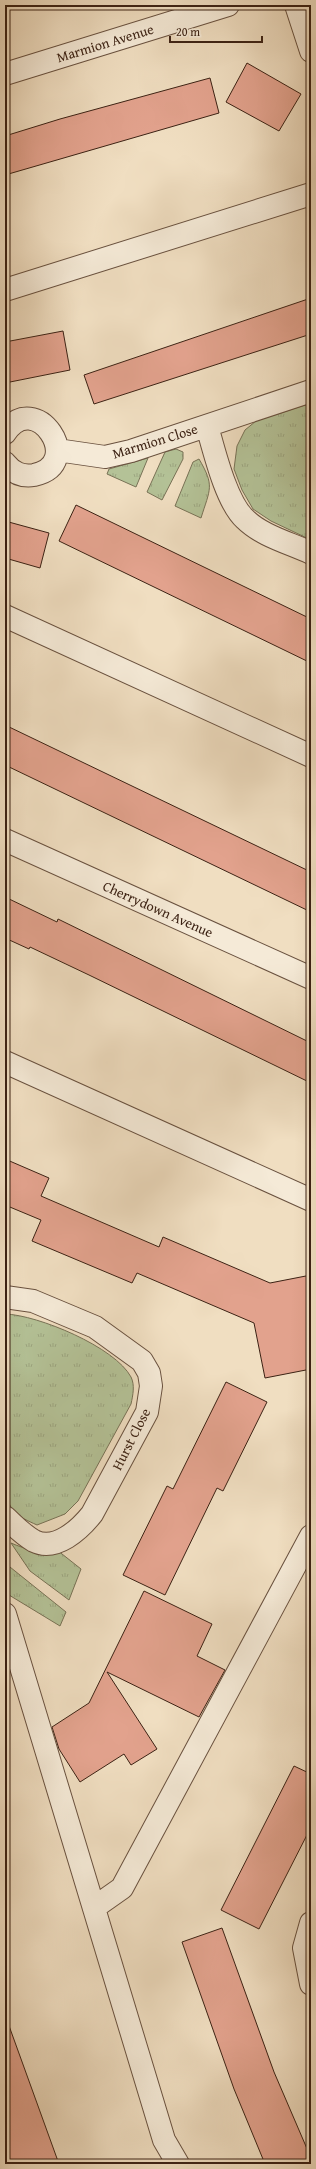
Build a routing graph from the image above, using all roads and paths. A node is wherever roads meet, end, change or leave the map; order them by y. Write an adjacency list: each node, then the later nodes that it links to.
1 (228, 5): 4 (street, Marmion Avenue)
2 (296, 5): 3 (street)
3 (311, 51)
4 (5, 74)
5 (311, 194): 6 (street)
6 (5, 290)
7 (311, 391): 8 (street, Marmion Close)
8 (206, 426): 10 (street, Marmion Close); 12 (street, Marmion Close)
9 (6, 430): 10 (street)
10 (57, 450): 11 (street)
11 (5, 463)
12 (311, 553)
13 (5, 616): 14 (street)
14 (311, 756)
15 (5, 840): 16 (street, Cherrydown Avenue)
16 (311, 978)
17 (5, 1062): 18 (street)
18 (311, 1200)
19 (5, 1297): 20 (street, Hurst Close)
20 (5, 1517)
21 (311, 1536): 23 (street)
22 (5, 1614): 23 (street)
23 (95, 1907): 26 (street)
24 (311, 1923): 25 (street)
25 (311, 1984)
26 (178, 2164)

